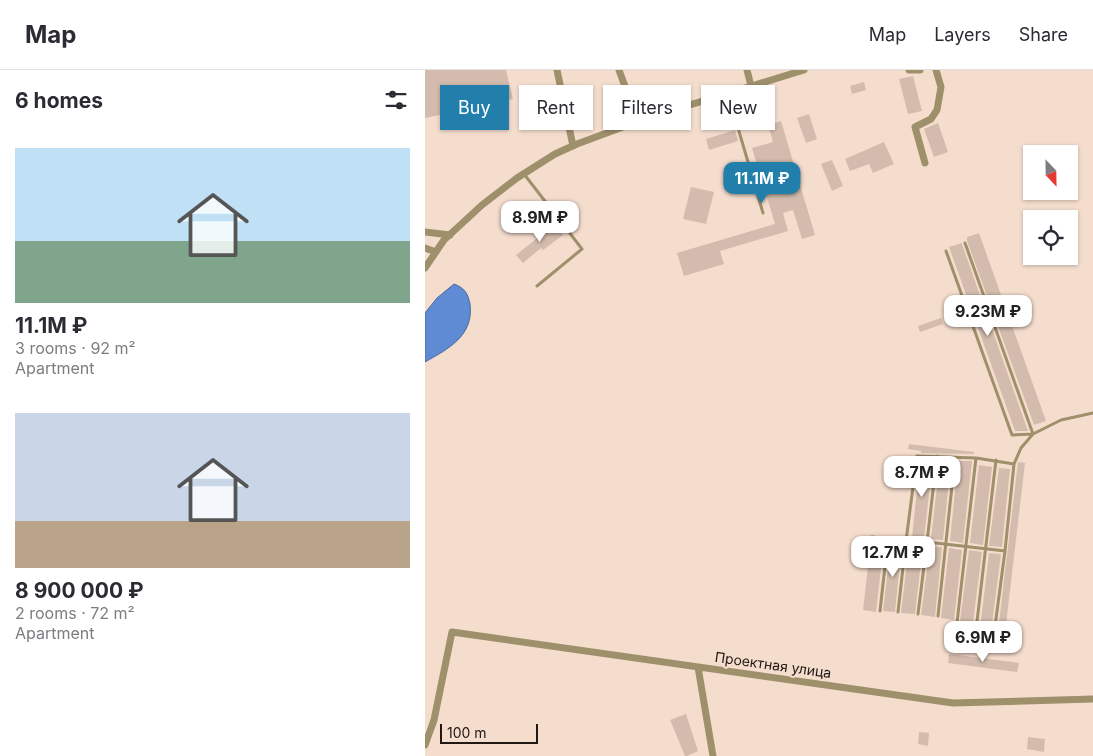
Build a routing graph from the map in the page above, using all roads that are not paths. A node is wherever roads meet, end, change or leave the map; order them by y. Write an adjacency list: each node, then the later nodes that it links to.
1 (557, 70): 13 (street)
2 (619, 70): 8 (street)
3 (747, 70): 9 (street)
4 (804, 70): 10 (street)
5 (909, 70): 6 (street)
6 (920, 70)
7 (936, 70): 14 (street)
8 (624, 85)
9 (751, 85)
10 (754, 85)
11 (616, 130): 13 (street)
12 (738, 130): 16 (lane)
13 (573, 146): 15 (street)
14 (925, 163)
15 (523, 174): 18 (street); 24 (lane)
16 (763, 213)
17 (425, 232): 18 (street)
18 (450, 235): 22 (street)
19 (965, 243): 26 (lane)
20 (425, 248): 22 (street)
21 (946, 251): 26 (lane)
22 (436, 252): 23 (street)
23 (425, 268)
24 (537, 286)
25 (1093, 413): 26 (lane)
26 (1033, 434): 31 (lane)
27 (937, 456): 28 (lane); 34 (lane); 35 (lane)
28 (955, 458): 29 (lane); 36 (lane)
29 (976, 458): 30 (lane); 37 (lane)
30 (996, 460): 31 (lane); 38 (lane)
31 (1014, 464): 39 (lane)
32 (872, 537): 33 (lane)
33 (888, 539): 34 (lane); 40 (lane)
34 (906, 541): 35 (lane); 41 (lane)
35 (927, 542): 36 (lane); 42 (lane)
36 (945, 545): 37 (lane); 43 (lane)
37 (966, 548): 38 (lane); 44 (lane)
38 (985, 550): 39 (lane); 45 (lane)
39 (1005, 551): 46 (lane)
40 (880, 610)
41 (898, 612)
42 (918, 614)
43 (938, 616)
44 (955, 640)
45 (974, 647)
46 (992, 649)
47 (698, 666): 48 (street, Проектная улица); 49 (street, Проектная улица); 50 (street)
48 (1093, 699)
49 (425, 745)
50 (713, 756)

